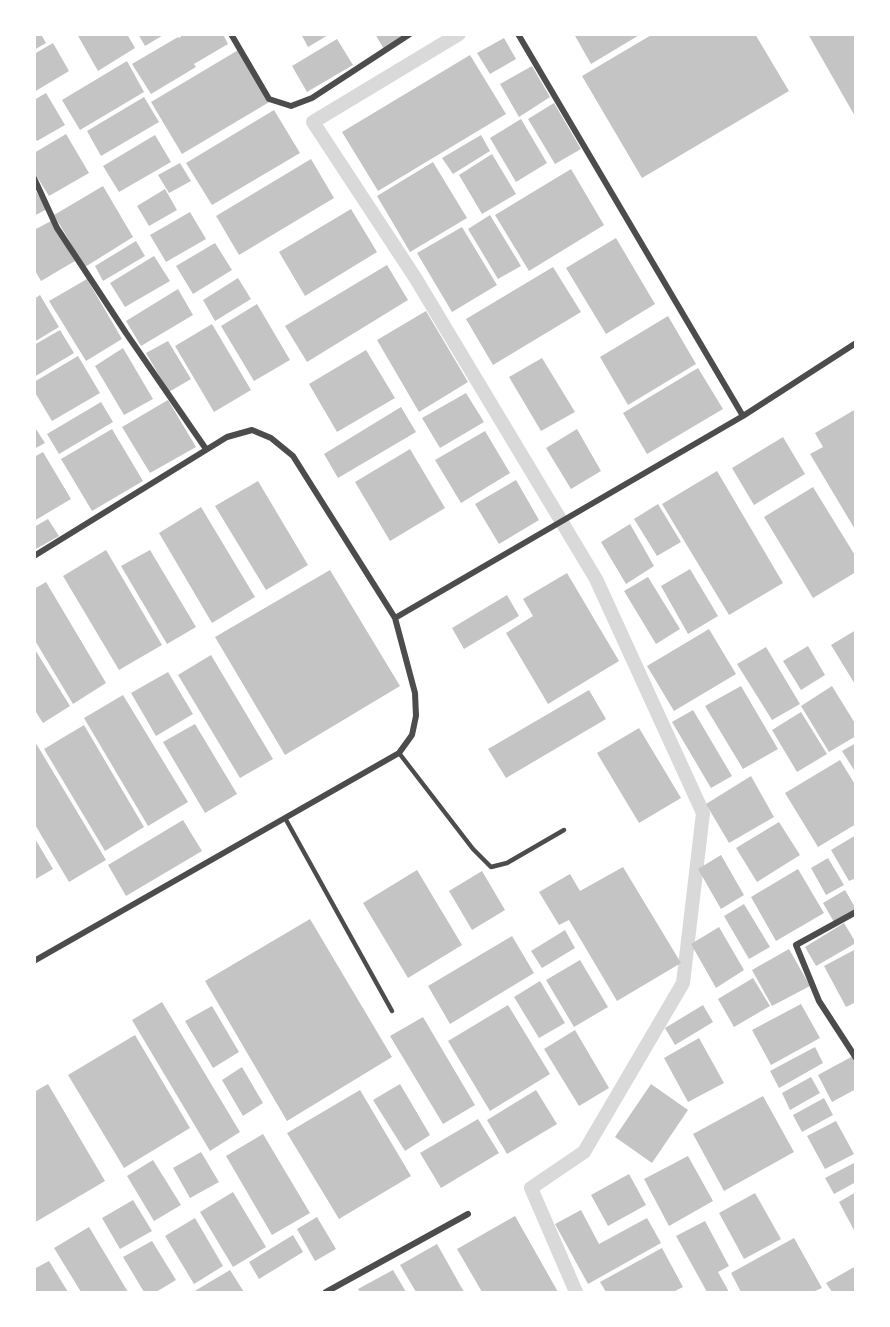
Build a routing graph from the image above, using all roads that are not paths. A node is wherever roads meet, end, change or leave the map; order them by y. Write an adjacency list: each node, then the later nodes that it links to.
1 (231, 34): 2 (street)
2 (410, 34)
3 (518, 34): 6 (street)
4 (34, 178): 7 (street)
5 (855, 344): 6 (street)
6 (743, 416): 9 (street)
7 (206, 449): 8 (street); 9 (street)
8 (34, 556)
9 (395, 618): 10 (street)
10 (399, 753): 11 (street); 12 (lane)
11 (285, 818): 14 (street); 15 (lane)
12 (564, 830)
13 (855, 912): 16 (street)
14 (34, 961)
15 (392, 1011)
16 (855, 1058)
17 (468, 1214): 18 (street)
18 (326, 1293)

